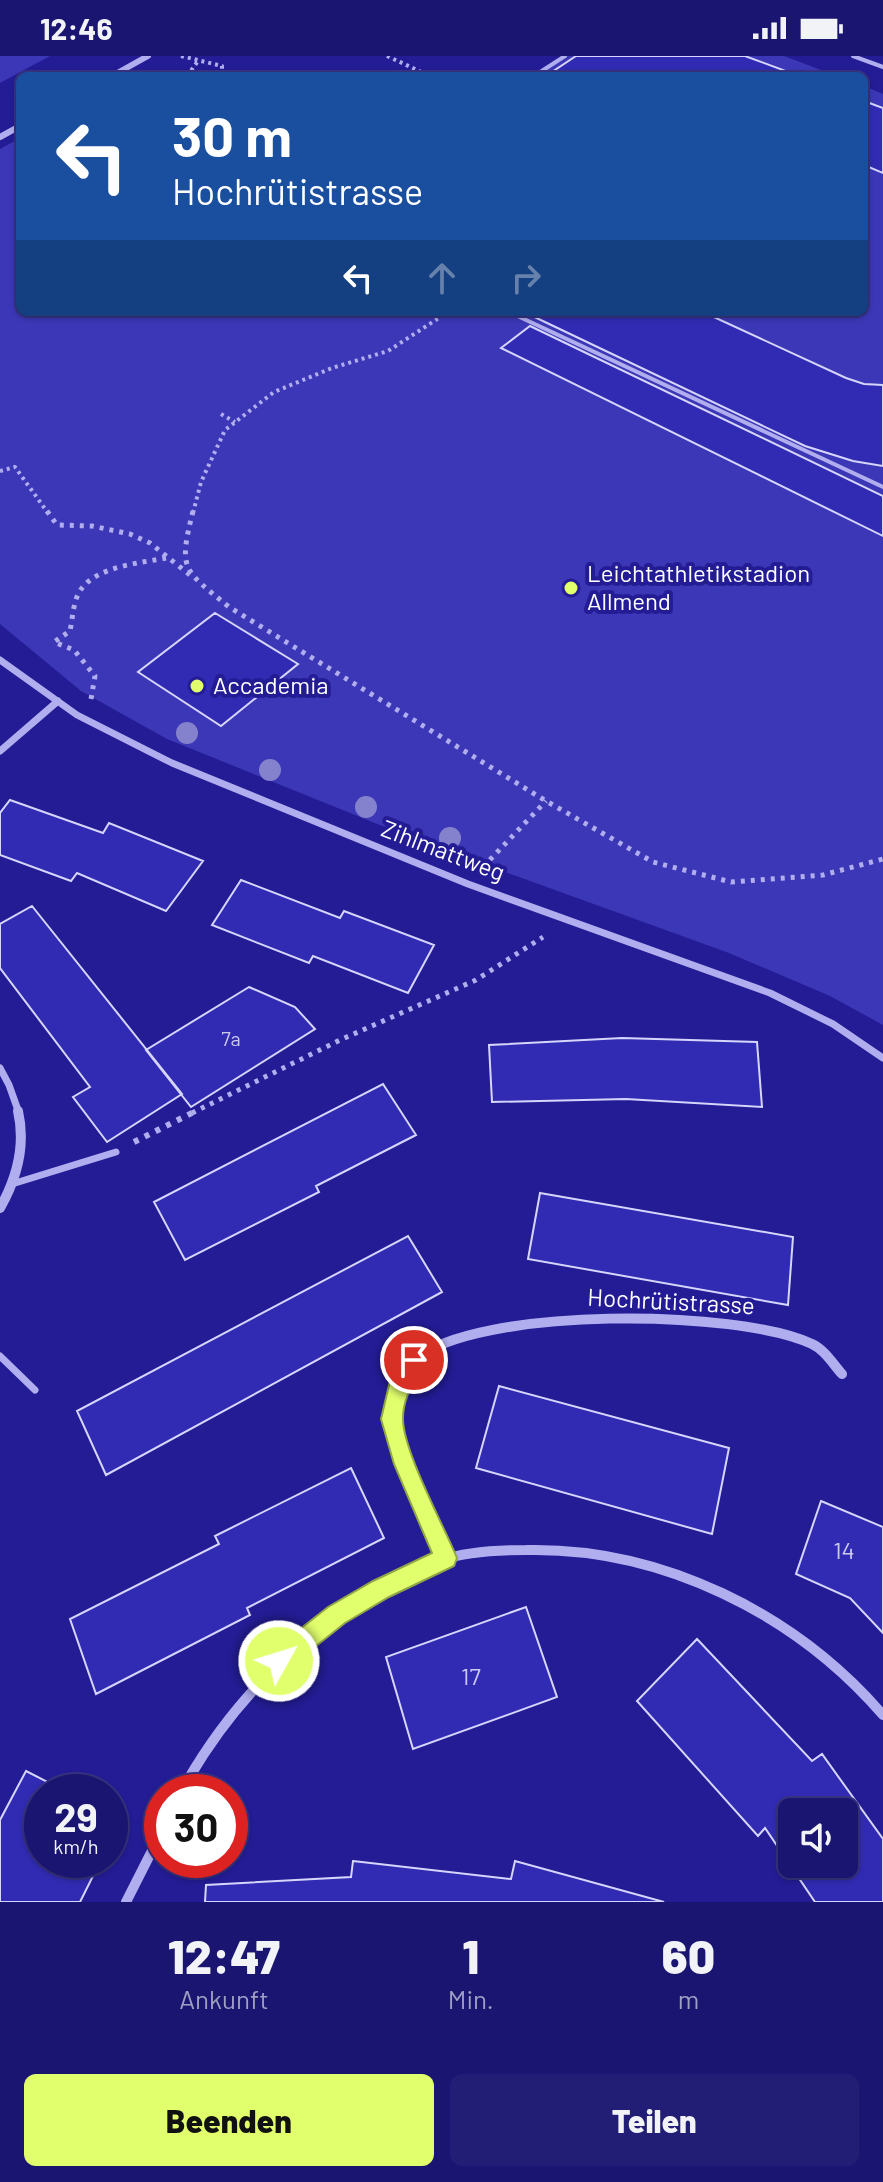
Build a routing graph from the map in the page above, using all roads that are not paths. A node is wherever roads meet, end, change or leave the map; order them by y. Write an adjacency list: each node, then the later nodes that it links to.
1 (148, 56): 5 (street)
2 (565, 56): 6 (lane)
3 (853, 56): 4 (lane)
4 (883, 67)
5 (119, 72)
6 (540, 72)
7 (518, 316): 8 (lane)
8 (883, 487)
9 (0, 660): 10 (street, Zihlmattweg)
10 (58, 701): 11 (street); 12 (street, Zihlmattweg)
11 (0, 751)
12 (883, 1058)
13 (0, 1068): 15 (street)
14 (116, 1152): 15 (lane)
15 (12, 1184): 16 (street)
16 (0, 1208)
17 (0, 1356): 19 (lane)
18 (842, 1374): 20 (street, Hochrütistrasse)
19 (35, 1390)
20 (446, 1558): 21 (street); 22 (street)
21 (883, 1715)
22 (190, 1774)
23 (144, 1866): 24 (street)
24 (126, 1902)

